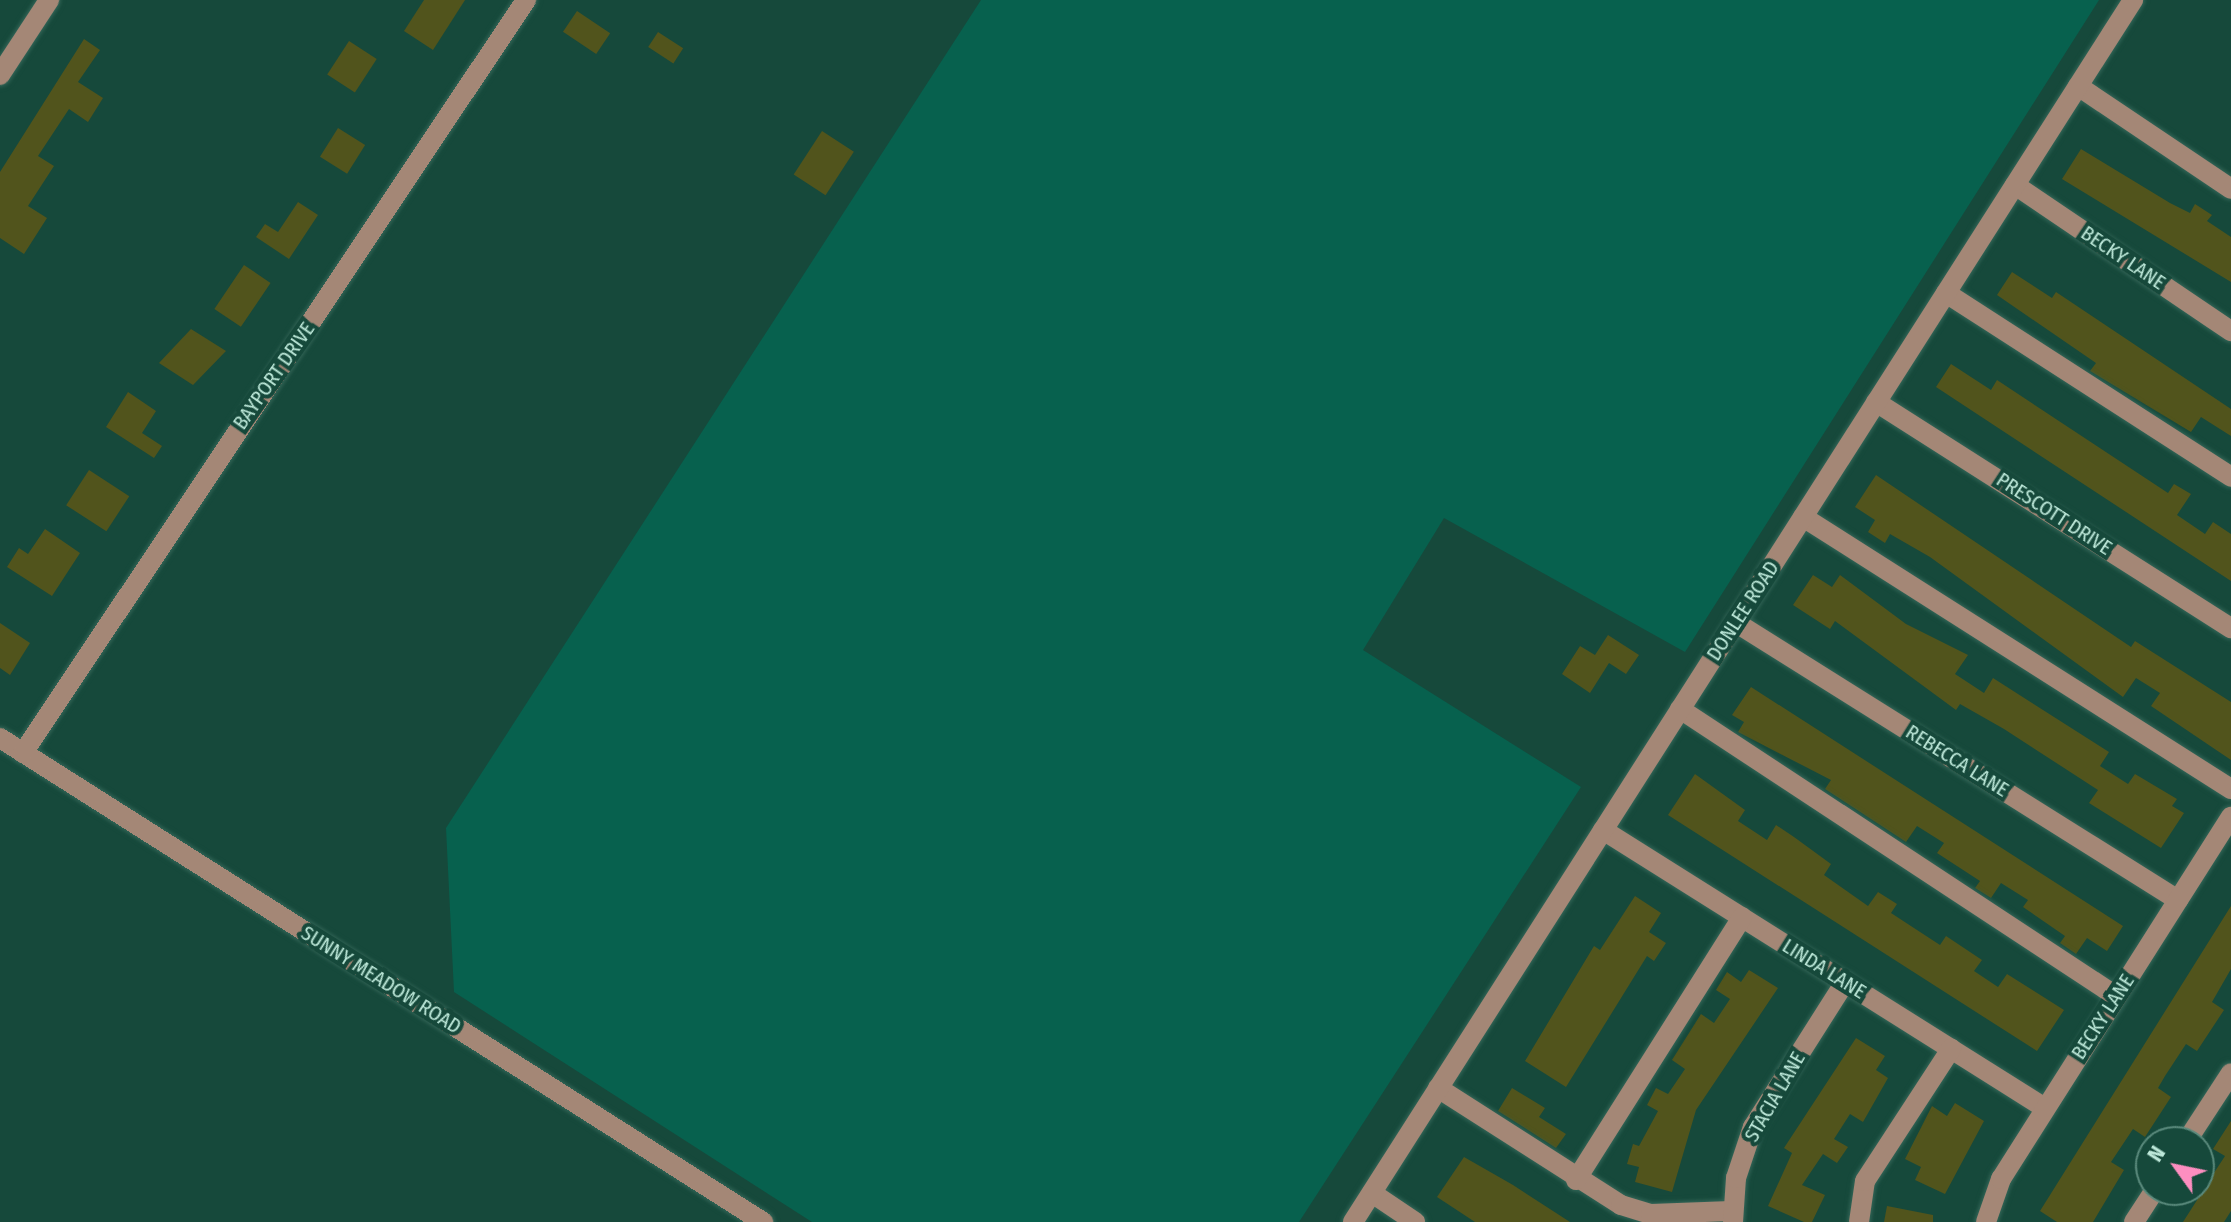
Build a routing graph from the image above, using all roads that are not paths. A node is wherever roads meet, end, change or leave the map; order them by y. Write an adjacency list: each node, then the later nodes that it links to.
1 (49, 0): 4 (street)
2 (526, 0): 17 (street, BAYPORT DRIVE)
3 (2133, 0): 5 (street, DONLEE ROAD)
4 (0, 75)
5 (2078, 86): 6 (street, DONLEE ROAD); 7 (street)
6 (2015, 185): 8 (street, DONLEE ROAD); 9 (street, BECKY LANE)
7 (2231, 189)
8 (1946, 293): 10 (street, DONLEE ROAD); 11 (street)
9 (2231, 331)
10 (1876, 402): 12 (street, DONLEE ROAD); 14 (street, PRESCOTT DRIVE)
11 (2231, 477)
12 (1803, 517): 13 (street, DONLEE ROAD); 18 (street)
13 (1735, 622): 15 (street, DONLEE ROAD); 21 (street, REBECCA LANE)
14 (2231, 628)
15 (1680, 709): 20 (street, DONLEE ROAD); 24 (street)
16 (0, 738): 17 (street, SUNNY MEADOW ROAD)
17 (23, 753): 33 (street, SUNNY MEADOW ROAD)
18 (2231, 789)
19 (2231, 817): 21 (street, BECKY LANE)
20 (1603, 830): 22 (street, LINDA LANE); 27 (street, DONLEE ROAD)
21 (2178, 900): 24 (street, BECKY LANE)
22 (1742, 917): 23 (street, LINDA LANE); 30 (street)
23 (1845, 982): 25 (street, LINDA LANE); 32 (street, STACIA LANE)
24 (2116, 996): 28 (street, BECKY LANE)
25 (1951, 1049): 28 (street, LINDA LANE); 36 (street)
26 (2231, 1073): 29 (street)
27 (1438, 1088): 30 (street); 31 (street, DONLEE ROAD)
28 (2045, 1108): 37 (street, BECKY LANE)
29 (2196, 1126)
30 (1576, 1180): 32 (street)
31 (1372, 1193): 34 (street, DONLEE ROAD); 35 (street)
32 (1732, 1217)
33 (763, 1222)
34 (1353, 1222)
35 (1415, 1222)
36 (1859, 1222)
37 (1986, 1222)

